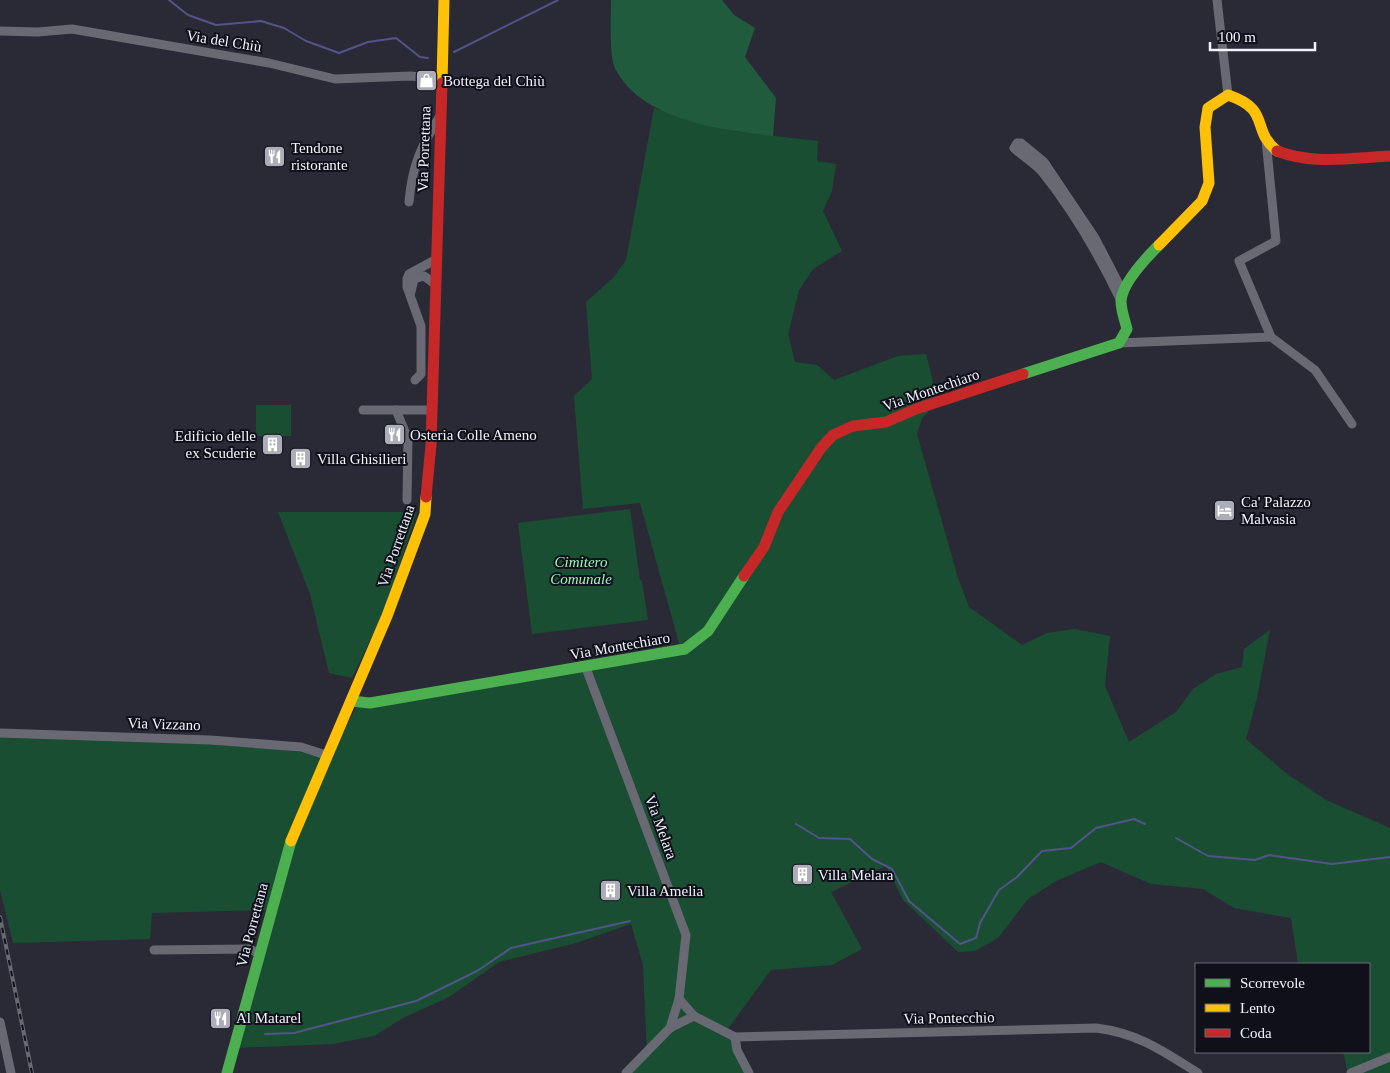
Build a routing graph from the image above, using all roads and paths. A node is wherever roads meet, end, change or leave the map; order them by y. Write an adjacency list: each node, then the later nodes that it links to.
1 (444, 0): 4 (street, Via Porrettana)
2 (1217, 0): 5 (street)
3 (0, 31): 4 (street, Via del Chiù)
4 (442, 79): 6 (street, Via Porrettana)
5 (1228, 95): 7 (street); 12 (street)
6 (441, 116): 9 (street); 10 (street, Via Porrettana)
7 (1266, 140): 8 (street); 14 (street)
8 (1390, 156)
9 (409, 202)
10 (435, 260): 11 (street, Via Porrettana); 13 (street)
11 (431, 278): 13 (street); 19 (street, Via Porrettana)
12 (1122, 297): 12 (street); 15 (street)
13 (411, 300): 16 (street)
14 (1271, 337): 15 (street); 20 (street)
15 (1119, 343): 22 (street, Via Montechiaro)
16 (415, 380)
17 (364, 410): 18 (street)
18 (396, 410): 19 (street); 21 (street)
19 (432, 410): 23 (street, Via Porrettana)
20 (1352, 424)
21 (408, 500)
22 (586, 668): 23 (street, Via Montechiaro); 28 (street, Via Melara)
23 (350, 701): 25 (street, Via Porrettana)
24 (0, 733): 25 (street, Via Vizzano)
25 (326, 755): 27 (street, Via Porrettana)
26 (154, 950): 27 (street)
27 (259, 952): 35 (street, Via Porrettana)
28 (679, 999): 29 (street); 31 (street, Via Melara)
29 (694, 1016): 31 (street); 32 (street, Via Pontecchio)
30 (0, 1022): 34 (street)
31 (670, 1028): 36 (street)
32 (735, 1037): 37 (street); 38 (street, Via Pontecchio)
33 (1390, 1057): 39 (street)
34 (11, 1073)
35 (227, 1073)
36 (626, 1073)
37 (749, 1073)
38 (1198, 1073)
39 (1351, 1073)

